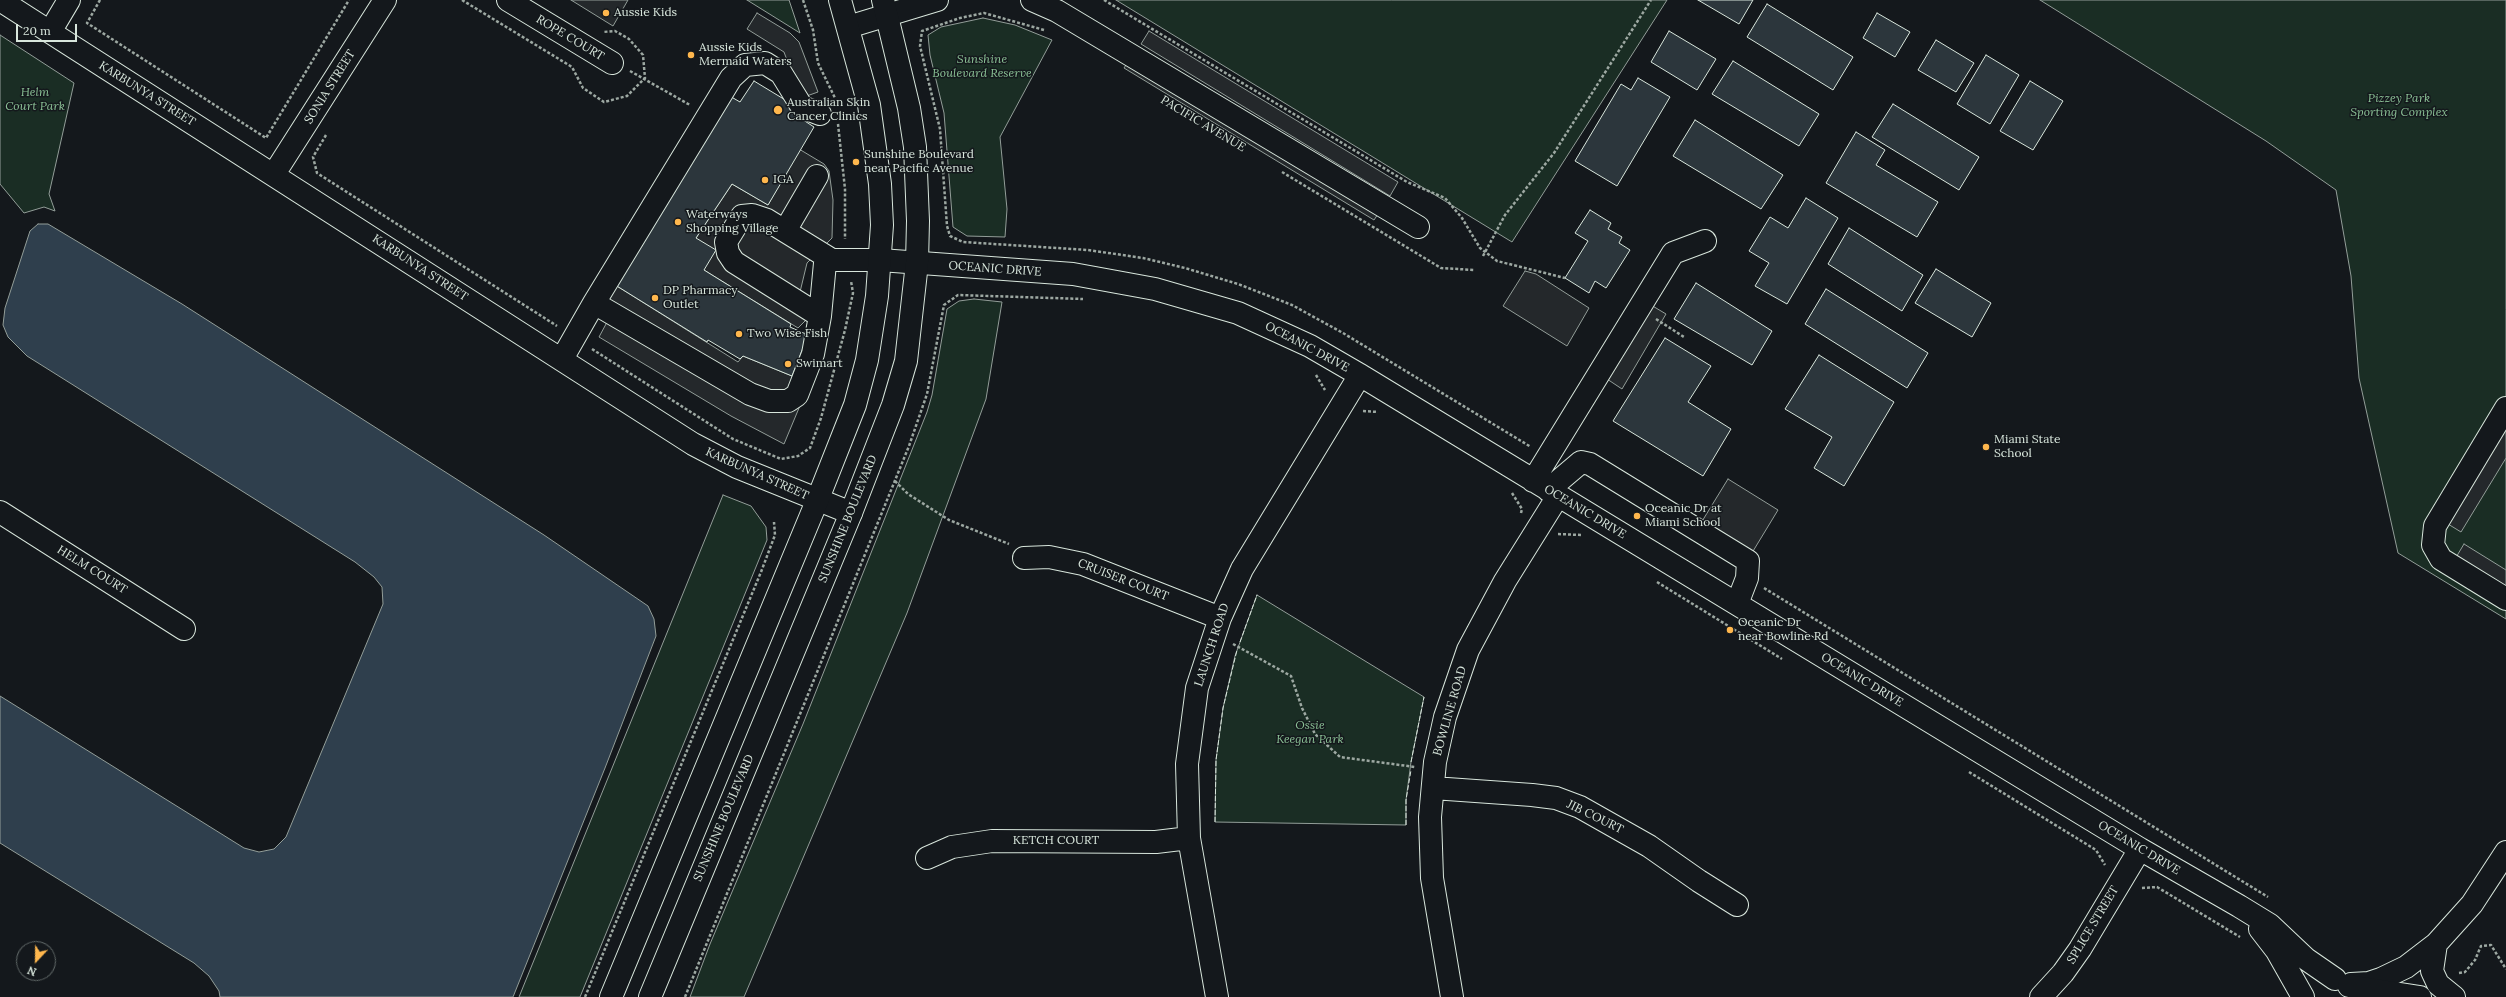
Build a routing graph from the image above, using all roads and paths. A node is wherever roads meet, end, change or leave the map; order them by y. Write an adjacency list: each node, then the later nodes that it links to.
1 (0, 0): 16 (street, KARBUNYA STREET)
2 (69, 0): 16 (street)
3 (100, 0): 4 (path)
4 (349, 0)
5 (385, 0): 22 (street, SONIA STREET)
6 (508, 0): 17 (street, ROPE COURT)
7 (803, 0): 18 (path)
8 (840, 0): 14 (street)
9 (936, 0): 13 (street)
10 (1032, 0): 24 (street, PACIFIC AVENUE)
11 (1104, 0): 29 (path)
12 (1651, 0): 29 (path)
13 (885, 7): 14 (street); 33 (street, SUNSHINE BOULEVARD)
14 (848, 27): 31 (street)
15 (1047, 31): 26 (path)
16 (50, 32): 22 (street, KARBUNYA STREET)
17 (612, 63): 19 (path)
18 (832, 112): 19 (street); 27 (path)
19 (708, 116): 38 (street)
20 (329, 130): 41 (path)
21 (1275, 168): 34 (path)
22 (274, 174): 43 (street, KARBUNYA STREET)
23 (817, 176): 25 (street)
24 (1418, 227)
25 (785, 231): 32 (street); 40 (street)
26 (950, 236)
27 (844, 240)
28 (1705, 241): 39 (street, BOWLINE ROAD)
29 (1485, 253): 30 (path); 35 (path)
30 (1483, 256)
31 (880, 260): 32 (street, OCEANIC DRIVE); 33 (street, OCEANIC DRIVE); 53 (street)
32 (828, 262): 40 (street)
33 (917, 263): 45 (street, OCEANIC DRIVE); 55 (street, SUNSHINE BOULEVARD)
34 (1474, 270)
35 (1565, 278)
36 (851, 281): 41 (path)
37 (1085, 299): 50 (path)
38 (594, 303): 40 (street); 41 (street)
39 (1639, 308): 42 (path); 52 (street, BOWLINE ROAD)
40 (820, 316)
41 (574, 337): 43 (street)
42 (1684, 337)
43 (562, 359): 53 (street, KARBUNYA STREET)
44 (1309, 370): 46 (path)
45 (1360, 375): 52 (street, OCEANIC DRIVE); 64 (street, LAUNCH ROAD)
46 (1325, 390)
47 (2506, 408): 62 (street)
48 (1360, 410): 49 (path)
49 (1380, 412)
50 (895, 481): 60 (path); 86 (path)
51 (1505, 489): 56 (path)
52 (1546, 489): 63 (street, OCEANIC DRIVE); 63 (street); 69 (street, BOWLINE ROAD)
53 (817, 501): 55 (street, KARBUNYA STREET); 84 (street)
54 (0, 512): 65 (street, HELM COURT)
55 (851, 513): 85 (street, SUNSHINE BOULEVARD)
56 (1521, 517)
57 (774, 522): 83 (path)
58 (1556, 534): 59 (path)
59 (1587, 539)
60 (1024, 558): 64 (street, CRUISER COURT)
61 (1653, 580): 66 (path)
62 (2506, 599)
63 (1737, 604): 71 (street, OCEANIC DRIVE)
64 (1217, 626): 67 (path); 70 (street, LAUNCH ROAD)
65 (184, 629)
66 (1790, 663)
67 (1418, 760)
68 (1965, 770): 74 (path)
69 (1433, 788): 76 (street, JIB COURT); 88 (street, BOWLINE ROAD)
70 (1188, 838): 73 (street, KETCH COURT); 87 (street, LAUNCH ROAD)
71 (2140, 849): 77 (street, OCEANIC DRIVE); 89 (street, SPLICE STREET)
72 (2506, 852): 79 (street)
73 (927, 858)
74 (2105, 865)
75 (2139, 889): 78 (path)
76 (1737, 904)
77 (2239, 906): 82 (street, OCEANIC DRIVE); 90 (street, OCEANIC DRIVE)
78 (2241, 938)
79 (2436, 944): 82 (street); 93 (street)
80 (2506, 969): 81 (path)
81 (2454, 974)
82 (2347, 987): 91 (street); 92 (street)
83 (585, 997)
84 (611, 997)
85 (650, 997)
86 (685, 997)
87 (1217, 997)
88 (1452, 997)
89 (2041, 997)
90 (2303, 997)
91 (2310, 997)
92 (2420, 997)
93 (2454, 997)

